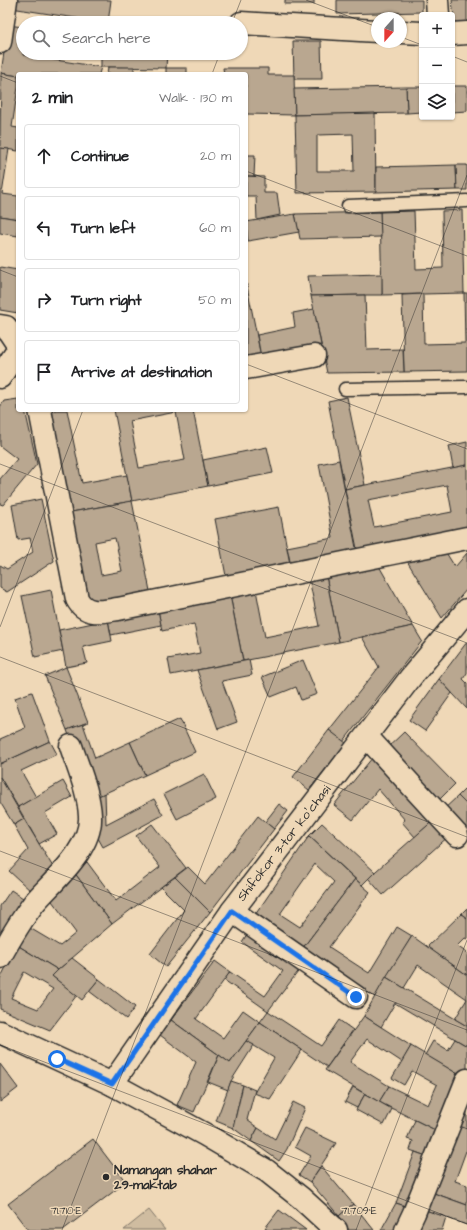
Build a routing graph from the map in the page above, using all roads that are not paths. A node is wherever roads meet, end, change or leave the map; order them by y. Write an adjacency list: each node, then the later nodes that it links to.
1 (6, 0): 10 (street)
2 (437, 0): 3 (street)
3 (438, 12)
4 (248, 23): 5 (street)
5 (371, 31)
6 (407, 32): 7 (street)
7 (419, 33)
8 (467, 33): 9 (street)
9 (455, 34)
10 (0, 42)
11 (467, 201): 12 (lane)
12 (348, 206)
13 (0, 326): 14 (street)
14 (16, 343)
15 (16, 353): 18 (street)
16 (314, 356): 17 (street)
17 (248, 368)
18 (0, 377)
19 (467, 387): 20 (lane)
20 (345, 389)
21 (40, 412): 22 (street)
22 (467, 538)
23 (467, 610): 24 (street, Shifokor 3-tor koʼchasi)
24 (366, 737): 26 (street); 27 (street, Shifokor 3-tor koʼchasi)
25 (71, 746): 28 (street)
26 (457, 835)
27 (232, 911): 29 (street); 32 (street, Shifokor 3-tor koʼchasi)
28 (0, 957)
29 (356, 997)
30 (0, 1032): 32 (street)
31 (467, 1080): 34 (street)
32 (112, 1084): 33 (street)
33 (336, 1230)
34 (406, 1230)

